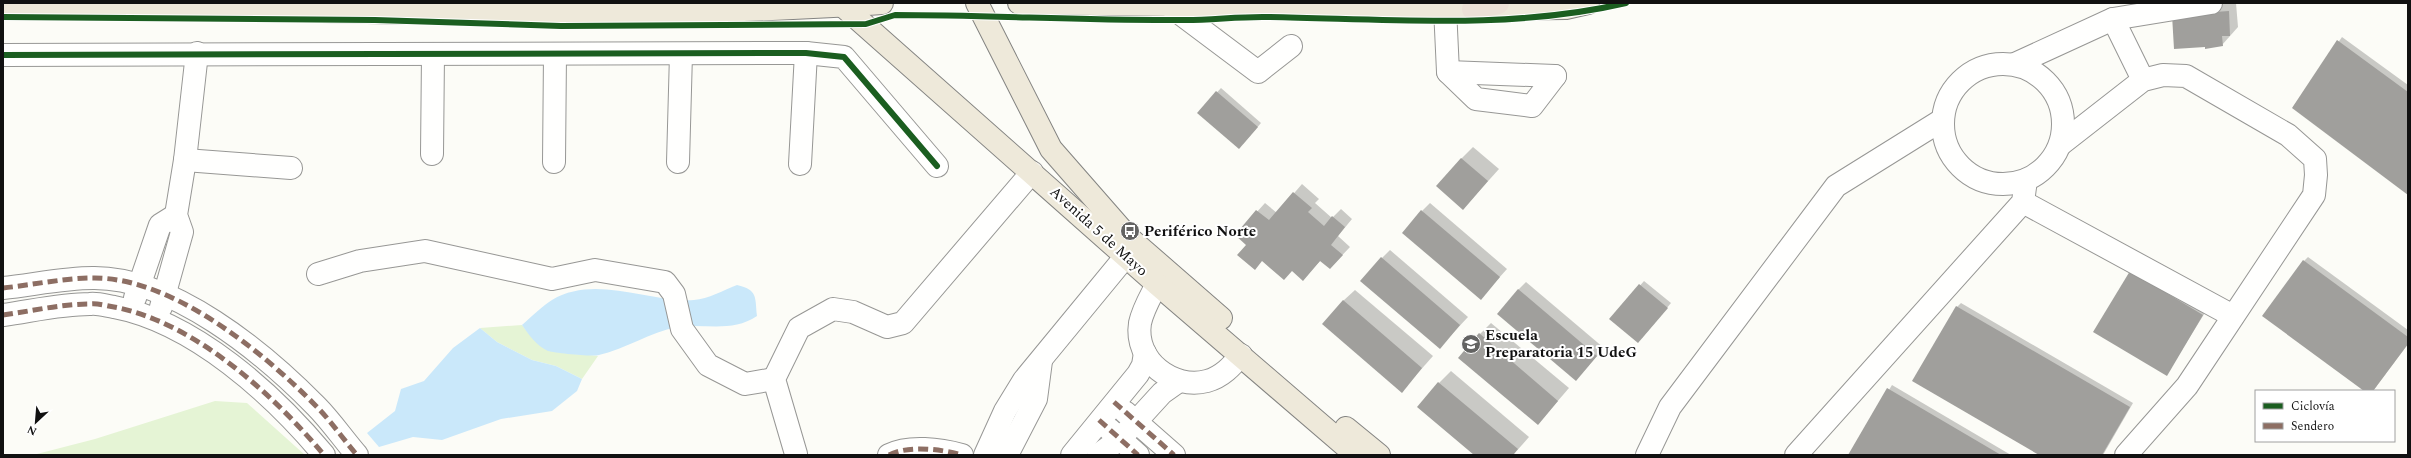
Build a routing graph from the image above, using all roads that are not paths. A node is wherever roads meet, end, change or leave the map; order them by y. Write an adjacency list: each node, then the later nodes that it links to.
1 (3, 3): 15 (main road)
2 (496, 3): 15 (street)
3 (696, 3): 14 (street)
4 (882, 3): 10 (main road)
5 (977, 3): 71 (main road, Avenida 5 de Mayo)
6 (1019, 3): 11 (main road)
7 (1498, 3): 13 (highway)
8 (1588, 3): 13 (main road)
9 (2211, 3): 16 (street)
10 (843, 6): 14 (main road); 36 (main road, Avenida 5 de Mayo)
11 (1170, 6): 12 (main road); 17 (street)
12 (1445, 8): 13 (main road); 25 (street)
13 (1473, 9)
14 (726, 11): 15 (main road)
15 (471, 14)
16 (2113, 19): 24 (street); 26 (street)
17 (1291, 46)
18 (197, 53): 20 (street); 23 (street); 30 (street)
19 (806, 53): 22 (street); 33 (street); 34 (street)
20 (433, 54): 21 (street); 29 (street)
21 (556, 54): 22 (street); 31 (street)
22 (681, 54): 32 (street)
23 (3, 55)
24 (2015, 64): 27 (street); 28 (street)
25 (1448, 72)
26 (2143, 80): 28 (street); 48 (street)
27 (1942, 120): 37 (street); 72 (street)
28 (2061, 144): 37 (street)
29 (432, 154)
30 (185, 160): 35 (street); 39 (street)
31 (554, 162)
32 (678, 162)
33 (800, 164)
34 (937, 166)
35 (291, 168)
36 (1032, 172): 40 (main road, Avenida 5 de Mayo); 53 (street)
37 (2026, 180): 38 (street)
38 (2023, 202): 48 (street); 73 (street)
39 (176, 216): 42 (street); 45 (street)
40 (1126, 256): 43 (main road, Avenida 5 de Mayo); 52 (street)
41 (318, 274): 53 (street)
42 (139, 284): 44 (street); 45 (street); 46 (street)
43 (1157, 284): 50 (street); 51 (main road, Avenida 5 de Mayo)
44 (3, 288)
45 (165, 294): 49 (street); 61 (street)
46 (131, 310): 47 (street); 49 (street)
47 (3, 315)
48 (2233, 316): 74 (street)
49 (157, 319): 60 (street)
50 (1145, 353): 54 (street); 55 (street)
51 (1241, 355): 54 (street); 70 (main road, Avenida 5 de Mayo)
52 (1041, 361): 64 (street); 65 (street)
53 (774, 379): 59 (street)
54 (1179, 381): 57 (street)
55 (1114, 402): 56 (street); 57 (street)
56 (1099, 420): 58 (street); 66 (street)
57 (1135, 421): 58 (street); 69 (street)
58 (1120, 439): 67 (street); 68 (street)
59 (796, 454)
60 (324, 455)
61 (357, 455)
62 (889, 455): 63 (street)
63 (962, 455)
64 (985, 455)
65 (1007, 455)
66 (1072, 455)
67 (1098, 455)
68 (1138, 455)
69 (1174, 455)
70 (1356, 455)
71 (1379, 455)
72 (1647, 455)
73 (1796, 455)
74 (2126, 455)

